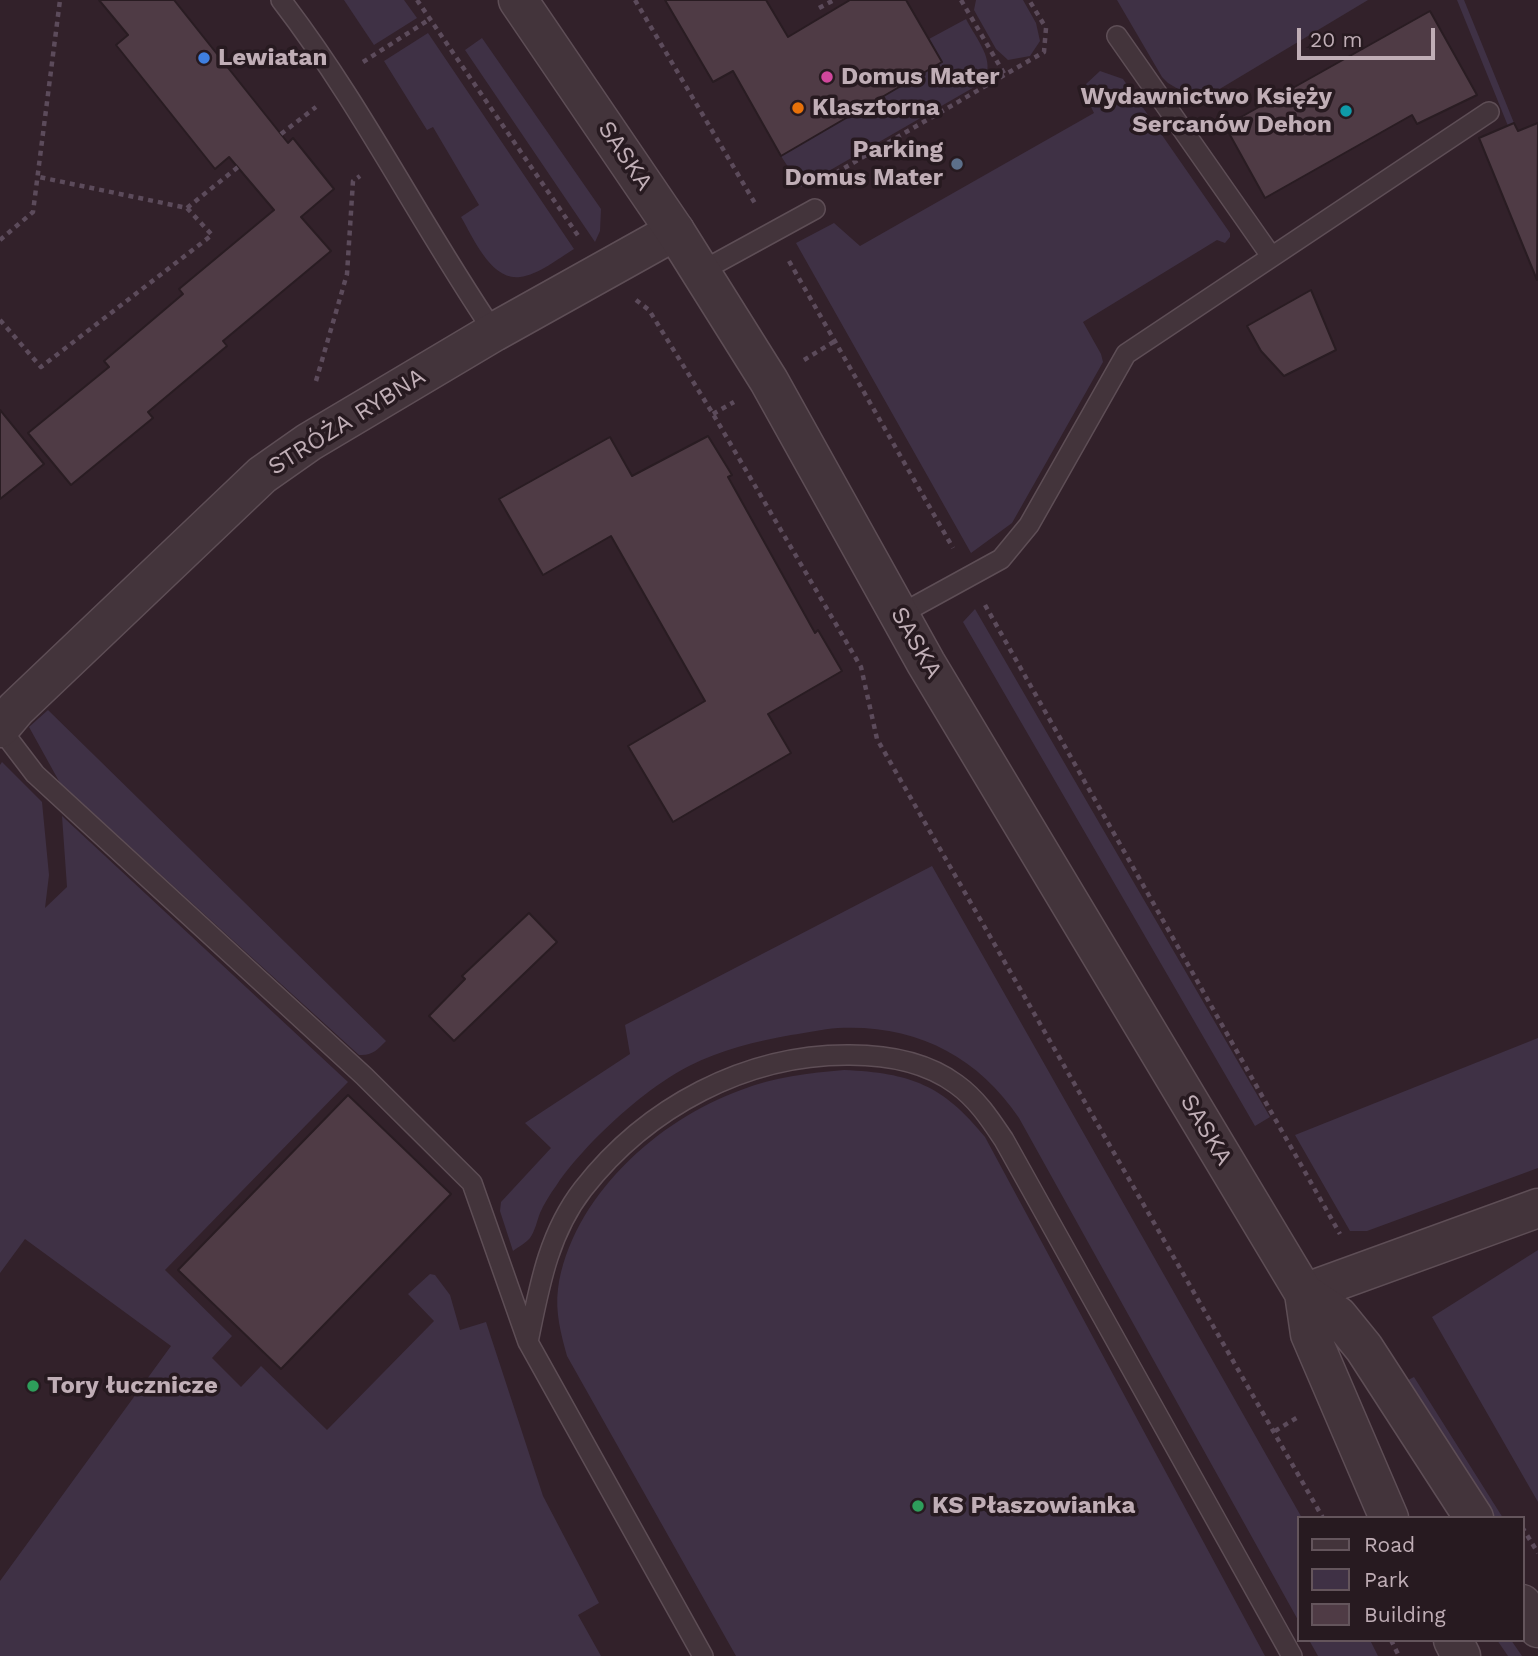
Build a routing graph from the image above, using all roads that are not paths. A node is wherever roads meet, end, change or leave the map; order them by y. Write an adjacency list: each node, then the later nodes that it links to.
1 (281, 0): 9 (lane)
2 (518, 0): 6 (street, SASKA)
3 (1118, 36): 7 (lane)
4 (1489, 112): 7 (lane)
5 (815, 209): 8 (lane)
6 (675, 232): 8 (street, SASKA); 9 (street, STRÓŻA RYBNA)
7 (1271, 256): 10 (lane)
8 (700, 272): 10 (street, SASKA)
9 (494, 332): 11 (street, STRÓŻA RYBNA)
10 (900, 615): 13 (street, SASKA)
11 (5, 710): 14 (lane)
12 (1538, 1208): 13 (street)
13 (1304, 1293): 15 (street, SASKA); 16 (street, SASKA)
14 (528, 1342): 19 (lane); 20 (lane)
15 (1388, 1516)
16 (1473, 1516)
17 (1524, 1607): 18 (street)
18 (1538, 1628)
19 (702, 1656)
20 (1292, 1656)

